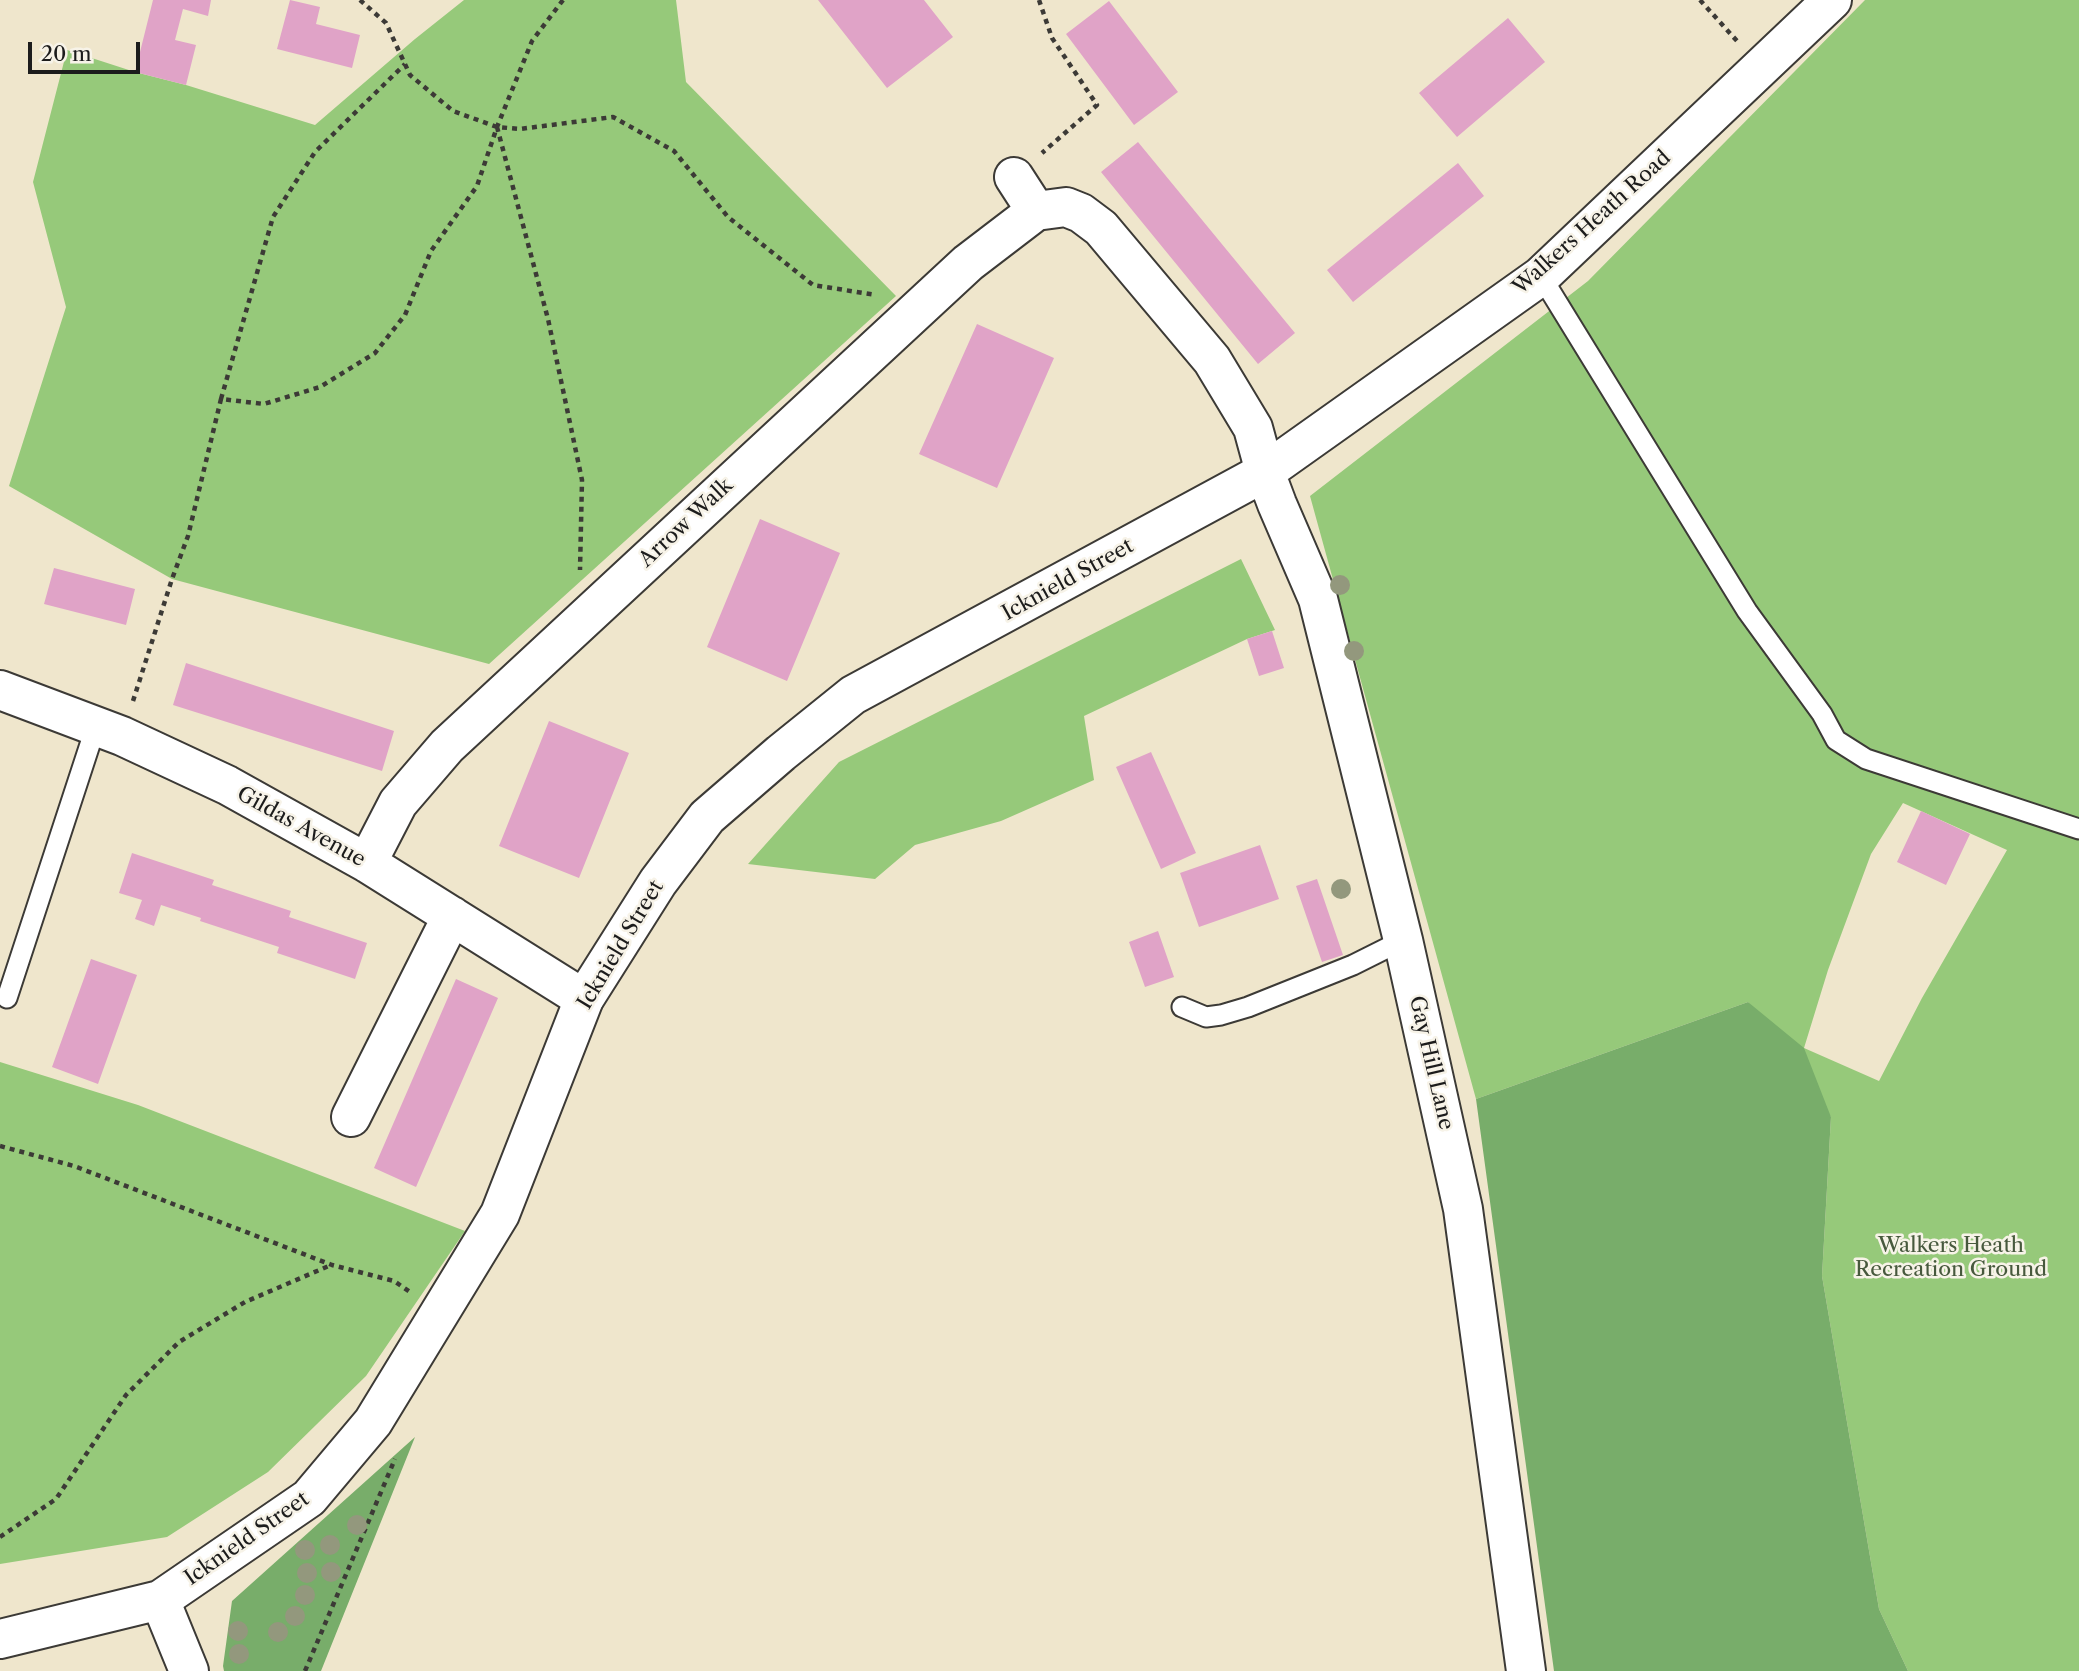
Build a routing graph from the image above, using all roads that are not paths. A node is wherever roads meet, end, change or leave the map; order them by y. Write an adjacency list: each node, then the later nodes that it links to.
1 (1832, 0): 4 (street, Walkers Heath Road)
2 (1014, 177): 3 (street)
3 (1036, 211): 5 (street); 9 (street, Arrow Walk)
4 (1541, 276): 5 (street, Walkers Heath Road); 8 (lane)
5 (1265, 472): 11 (street, Gay Hill Lane); 13 (street, Icknield Street)
6 (0, 690): 7 (street, Gildas Avenue)
7 (109, 731): 9 (street, Gildas Avenue); 12 (lane)
8 (2079, 829)
9 (367, 863): 10 (street, Gildas Avenue)
10 (452, 916): 13 (street, Gildas Avenue); 15 (street)
11 (1403, 940): 14 (lane); 19 (street, Gay Hill Lane)
12 (7, 998)
13 (584, 999): 16 (street, Icknield Street)
14 (1182, 1006)
15 (351, 1117)
16 (160, 1600): 17 (street); 18 (street)
17 (0, 1639)
18 (189, 1671)
19 (1526, 1671)

